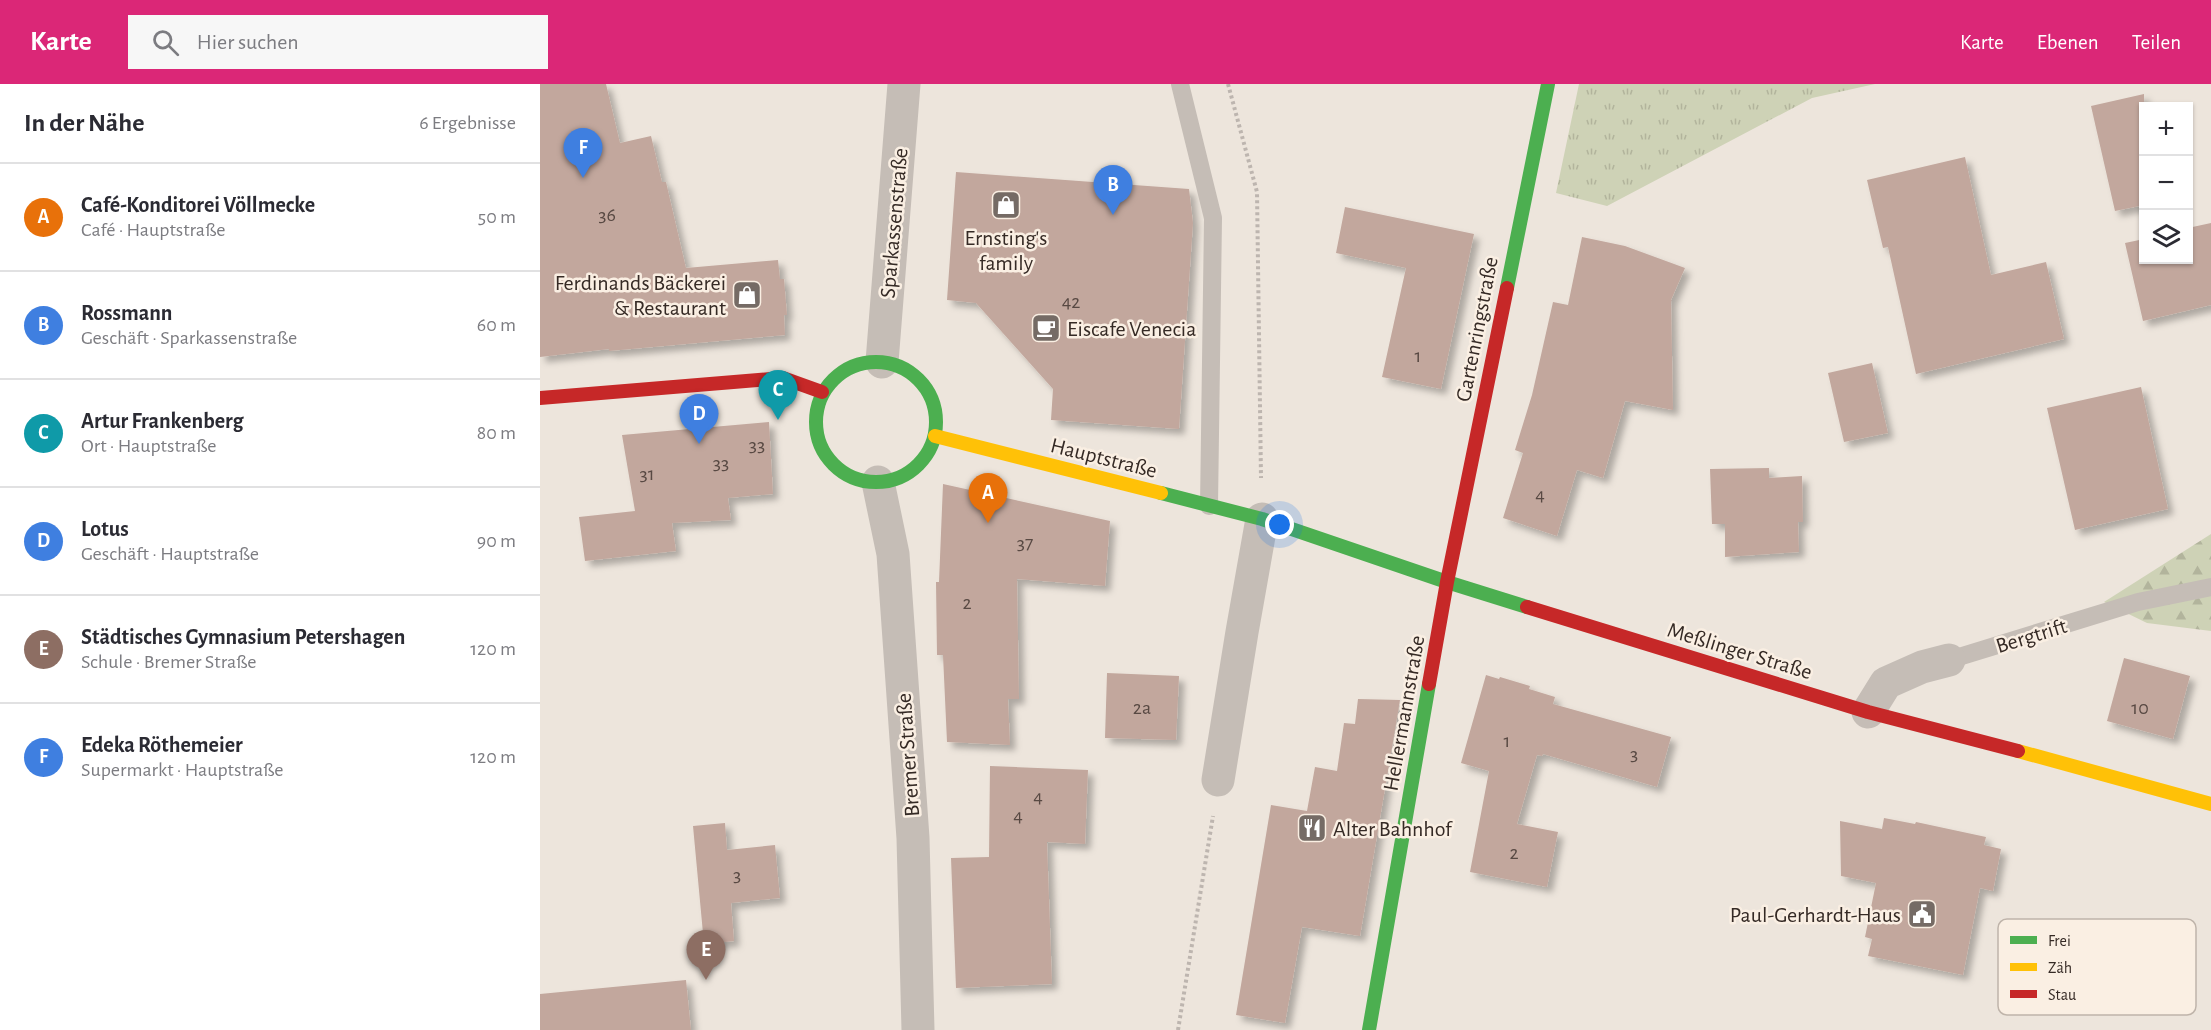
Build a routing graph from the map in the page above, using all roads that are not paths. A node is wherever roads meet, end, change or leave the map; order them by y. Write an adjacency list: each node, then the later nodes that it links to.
1 (904, 84): 4 (street, Sparkassenstraße)
2 (1180, 84): 9 (lane)
3 (1548, 84): 11 (street, Gartenringstraße)
4 (882, 362): 5 (street); 7 (street)
5 (822, 392): 6 (street); 8 (street)
6 (540, 398)
7 (935, 436): 8 (street); 9 (street, Hauptstraße)
8 (878, 482): 17 (street, Bremer Straße)
9 (1209, 506): 10 (street, Hauptstraße)
10 (1262, 519): 11 (street, Meßlinger Straße); 15 (street)
11 (1447, 582): 14 (street, Meßlinger Straße); 18 (street, Hellermannstraße)
12 (2211, 586): 13 (lane, Bergtrift)
13 (1949, 660): 14 (street, Bergtrift)
14 (1868, 712): 16 (street, Meßlinger Straße)
15 (1218, 780)
16 (2211, 804)
17 (918, 1030)
18 (1369, 1030)

